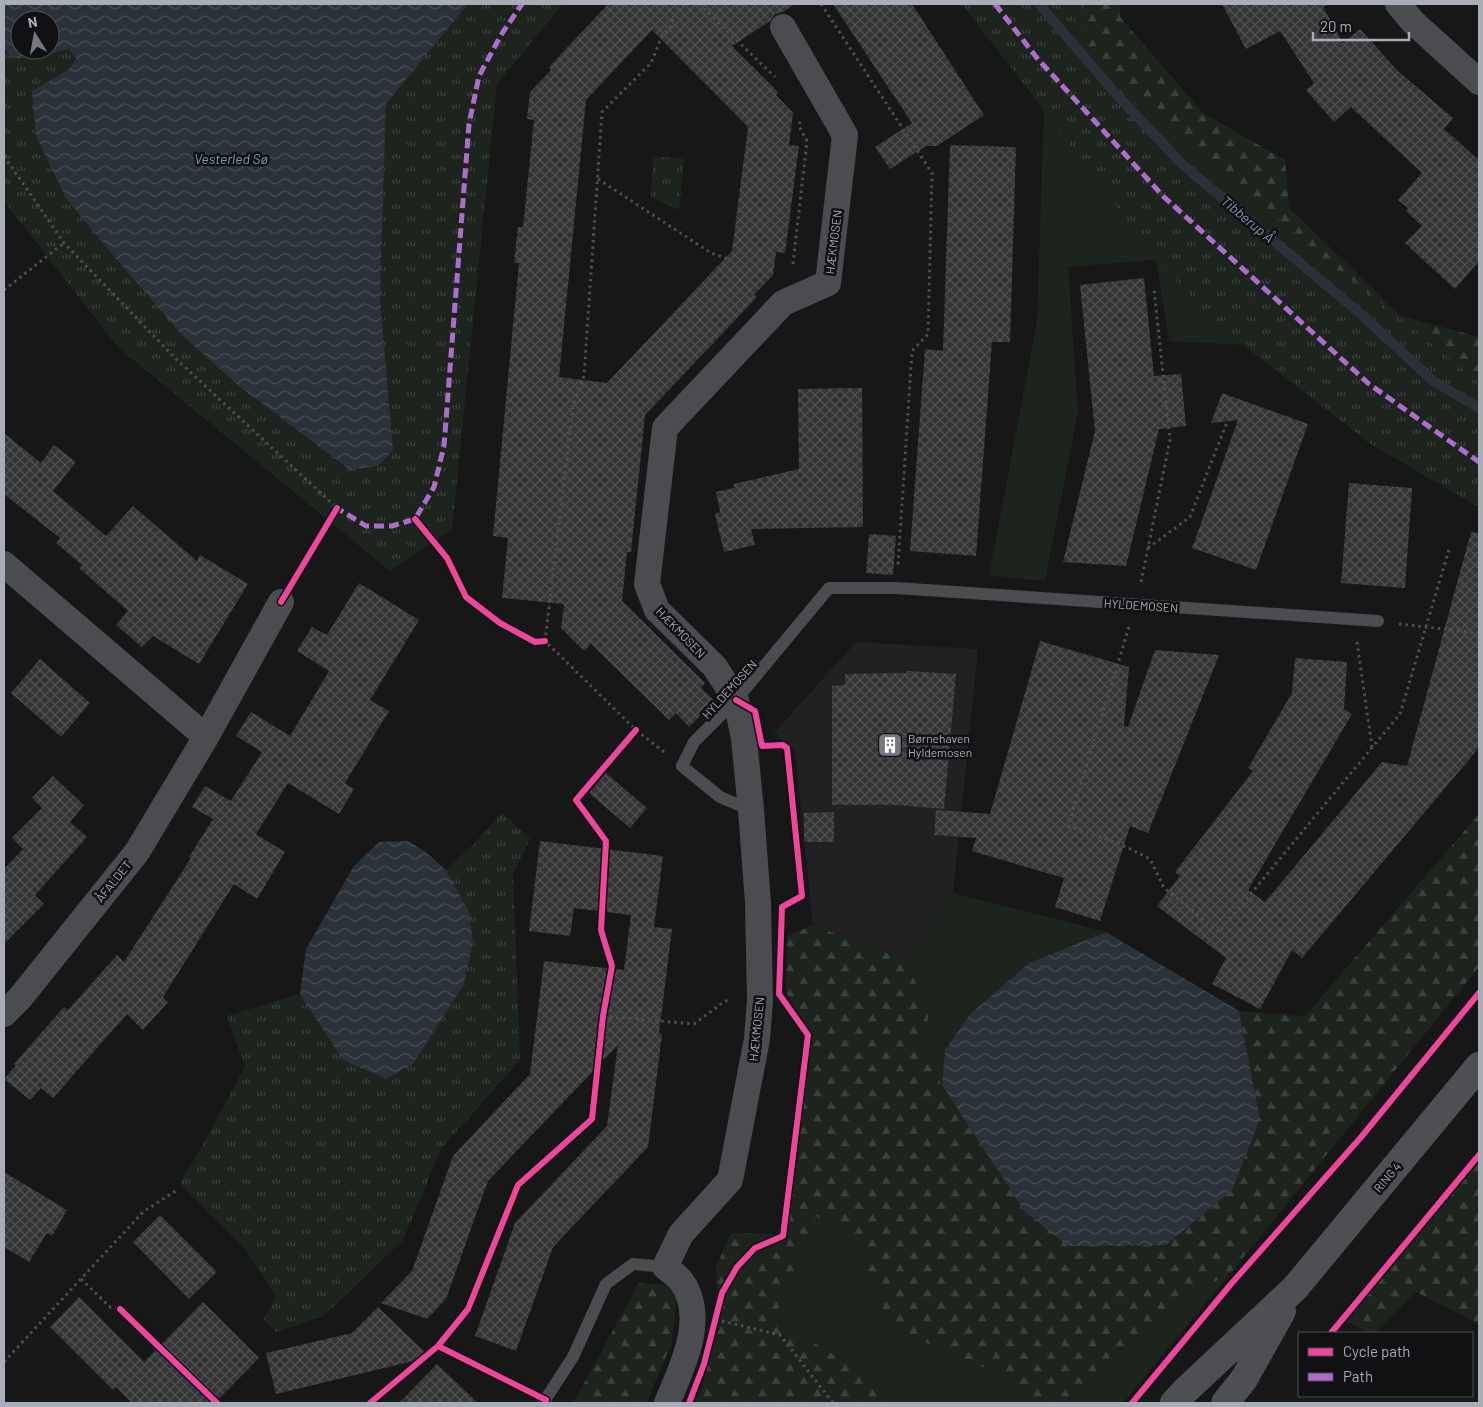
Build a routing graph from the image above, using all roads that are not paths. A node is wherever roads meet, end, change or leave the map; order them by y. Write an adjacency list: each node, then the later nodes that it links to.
1 (1398, 4): 3 (street)
2 (784, 27): 7 (street, HÆKMOSEN)
3 (1479, 82)
4 (4, 564): 8 (street)
5 (282, 602): 8 (street, ÅFALDET)
6 (1378, 621): 7 (lane, HYLDEMOSEN)
7 (736, 700): 9 (street, HÆKMOSEN); 9 (lane, HYLDEMOSEN)
8 (206, 737): 10 (street, ÅFALDET)
9 (752, 810): 12 (street, HÆKMOSEN)
10 (4, 1014)
11 (1479, 1066): 13 (main road, RING 4)
12 (665, 1267): 14 (lane); 15 (street)
13 (1295, 1288): 16 (main road, RING 4); 17 (main road, RING 4)
14 (543, 1403)
15 (667, 1403)
16 (1174, 1403)
17 (1225, 1403)

